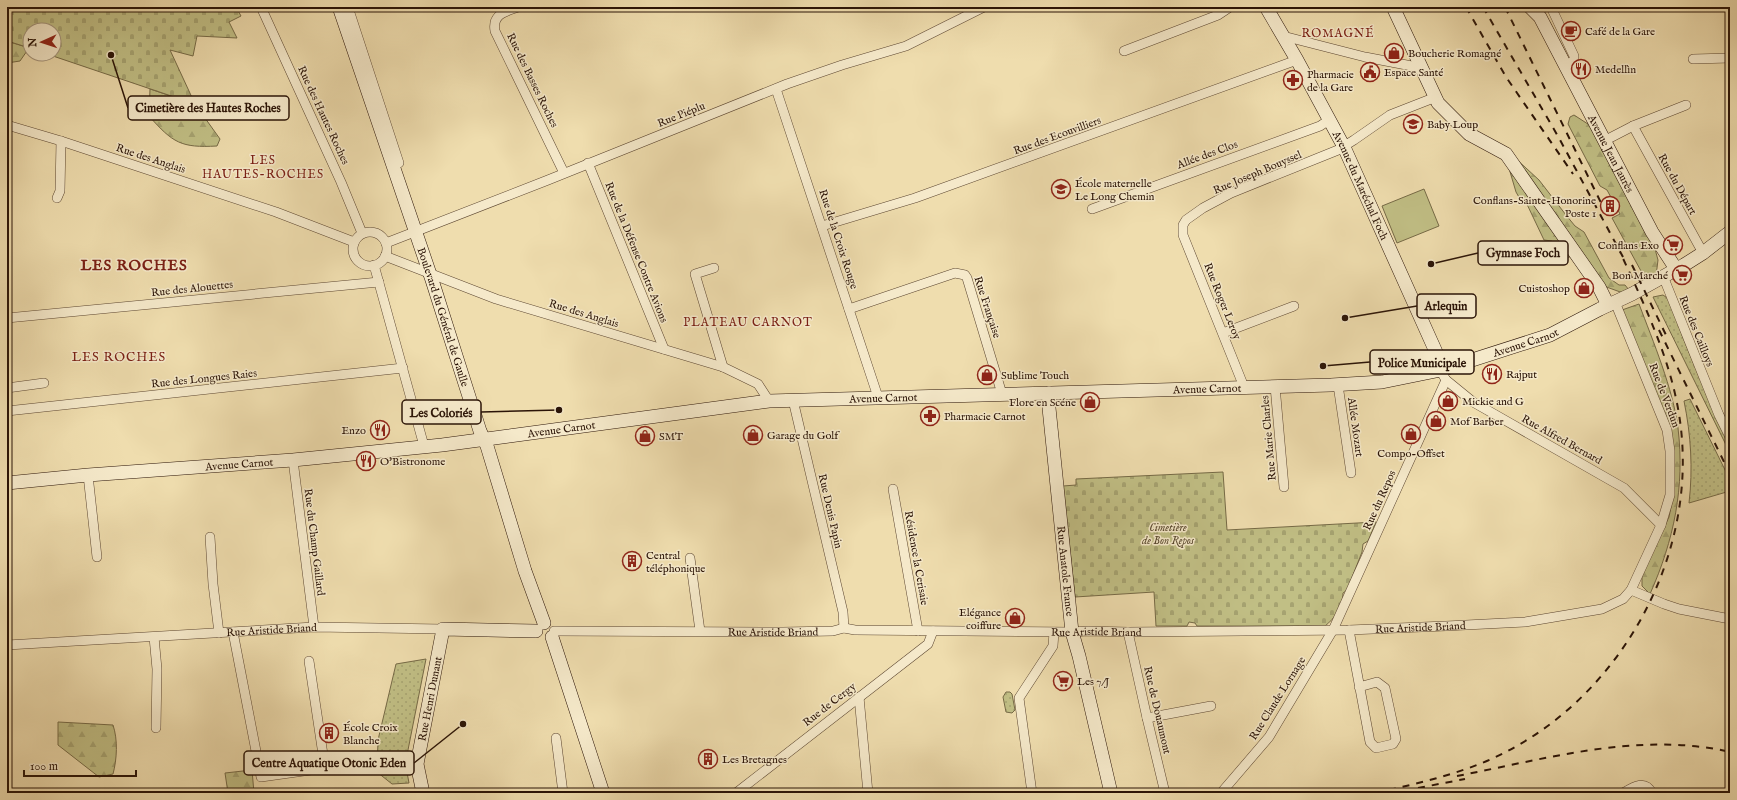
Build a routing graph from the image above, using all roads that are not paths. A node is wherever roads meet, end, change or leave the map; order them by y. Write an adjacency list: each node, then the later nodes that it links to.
1 (261, 7): 36 (street, Rue des Hautes Roches)
2 (339, 7): 28 (street, Boulevard du Général de Gaulle)
3 (348, 7): 28 (street, Boulevard du Général de Gaulle)
4 (518, 7): 29 (street, Rue des Basses Roches)
5 (984, 7): 18 (street, Rue Piéplu)
6 (1230, 7): 12 (street)
7 (1266, 7): 11 (street, Avenue du Maréchal Foch)
8 (1393, 7): 16 (street)
9 (1551, 7): 17 (street)
10 (1536, 8): 17 (street, Avenue Jean Jaurès)
11 (1283, 36): 15 (street, Avenue du Maréchal Foch); 16 (street)
12 (1124, 51)
13 (1730, 58): 14 (street)
14 (1693, 59)
15 (1298, 60): 21 (street, Avenue du Maréchal Foch); 33 (street, Rue des Ecouvilliers)
16 (1421, 66): 19 (street)
17 (1565, 67): 25 (street, Avenue Jean Jaurès)
18 (776, 89): 27 (street, Rue Piéplu); 33 (street, Rue de la Croix Rouge)
19 (1436, 97): 26 (street, Rue Joseph Bouyssel); 48 (street)
20 (1686, 105): 23 (street)
21 (1329, 120): 26 (street, Avenue du Maréchal Foch); 31 (street, Allée des Clos)
22 (7, 124): 24 (street, Rue des Anglais)
23 (1633, 126): 25 (street); 40 (street, Rue du Départ)
24 (61, 141): 30 (street); 38 (street, Rue des Anglais)
25 (1604, 141): 37 (street, Avenue Jean Jaurès)
26 (1344, 147): 32 (street, Rue Joseph Bouyssel); 56 (street, Avenue du Maréchal Foch)
27 (588, 163): 29 (street, Rue Piéplu); 53 (street, Rue de la Défense Contre Avions)
28 (394, 171): 34 (street, Boulevard du Général de Gaulle)
29 (564, 173): 34 (street, Rue Piéplu)
30 (57, 198)
31 (1092, 209)
32 (1183, 225): 52 (street, Rue Roger Leroy)
33 (822, 226): 50 (street, Rue de la Croix Rouge)
34 (415, 232): 39 (street, Rue Piéplu); 45 (street, Boulevard du Général de Gaulle)
35 (1730, 232): 40 (street, Avenue Carnot)
36 (362, 233): 38 (street); 39 (street)
37 (1656, 239): 44 (street, Avenue Jean Jaurès); 46 (street, Avenue Jean Jaurès)
38 (354, 242): 42 (street)
39 (386, 243): 41 (street)
40 (1703, 253): 44 (street, Avenue Carnot)
41 (385, 256): 42 (street); 45 (street, Rue des Anglais)
42 (374, 265): 47 (street)
43 (714, 268): 54 (street)
44 (1676, 269): 46 (street, Avenue Carnot)
45 (430, 273): 53 (street, Rue des Anglais); 69 (street, Boulevard du Général de Gaulle)
46 (1663, 276): 48 (street, Avenue Carnot); 68 (street, Rue des Cailloys)
47 (379, 282): 51 (street, Rue des Alouettes); 55 (street)
48 (1611, 304): 56 (street, Avenue Carnot); 77 (street, Rue de Verdun)
49 (1294, 306): 52 (street)
50 (850, 309): 63 (street, Rue Française); 64 (street, Rue de la Croix Rouge)
51 (7, 318)
52 (1223, 333): 60 (street, Rue Roger Leroy)
53 (664, 349): 54 (street, Rue des Anglais)
54 (724, 367): 66 (street, Rue des Anglais)
55 (403, 368): 67 (street, Rue des Longues Raies); 70 (street)
56 (1443, 375): 58 (street, Avenue Carnot); 77 (street, Rue Alfred Bernard); 87 (street, Rue du Repos)
57 (44, 383): 61 (street)
58 (1338, 385): 59 (street, Avenue Carnot); 72 (street, Allée Mozart)
59 (1275, 386): 60 (street, Avenue Carnot); 76 (street, Rue Marie Charles)
60 (1244, 387): 62 (street, Avenue Carnot)
61 (7, 388)
62 (1049, 393): 63 (street, Avenue Carnot); 94 (street, Rue Anatole France)
63 (1002, 394): 64 (street, Avenue Carnot)
64 (878, 397): 65 (street, Avenue Carnot)
65 (793, 400): 66 (street, Avenue Carnot); 84 (street, Rue Denis Papin)
66 (769, 401): 69 (street, Avenue Carnot)
67 (7, 411)
68 (1730, 437)
69 (483, 439): 70 (street, Avenue Carnot); 86 (street, Boulevard du Général de Gaulle)
70 (424, 446): 71 (street, Avenue Carnot)
71 (293, 460): 73 (street, Avenue Carnot); 83 (street, Rue du Champ Gaillard)
72 (1351, 473)
73 (88, 475): 74 (street, Avenue Carnot); 79 (street)
74 (7, 483)
75 (894, 488): 90 (street, Résidence la Cerisaie)
76 (1284, 488)
77 (1661, 525): 81 (street, Rue de Verdun)
78 (210, 537): 96 (street)
79 (97, 557)
80 (690, 558): 89 (street)
81 (1632, 590): 82 (street); 88 (street, Rue Aristide Briand)
82 (1730, 619)
83 (314, 627): 85 (street, Rue Aristide Briand); 92 (street, Rue Aristide Briand)
84 (844, 628): 89 (street, Rue Aristide Briand); 90 (street, Rue Aristide Briand)
85 (444, 629): 86 (street, Rue Aristide Briand); 106 (street, Rue Henri Dunant)
86 (547, 630): 89 (street, Rue Aristide Briand); 108 (street, Boulevard du Général de Gaulle)
87 (1333, 630): 88 (street, Rue Aristide Briand); 95 (street, Rue Aristide Briand); 114 (street, Rue Claude Lornage)
88 (1349, 630): 100 (street)
89 (700, 631)
90 (918, 631): 91 (street, Rue Aristide Briand)
91 (933, 631): 93 (street, Rue Aristide Briand); 101 (street, Rue de Cergy)
92 (233, 632): 96 (street, Rue Aristide Briand); 99 (street)
93 (1054, 632): 94 (street, Rue Aristide Briand); 111 (street)
94 (1072, 632): 95 (street, Rue Aristide Briand); 112 (street, Rue Anatole France)
95 (1128, 632): 103 (street, Rue de Douaumont)
96 (219, 633): 97 (street, Rue Aristide Briand)
97 (154, 637): 98 (street, Rue Aristide Briand); 104 (street)
98 (7, 645)
99 (309, 661)
100 (1359, 686): 100 (street)
101 (859, 697): 109 (street, Rue de Cergy); 110 (street)
102 (1211, 706): 103 (street)
103 (1147, 718): 113 (street, Rue de Douaumont)
104 (156, 728)
105 (556, 738): 107 (street)
106 (423, 793)
107 (563, 793)
108 (603, 793)
109 (736, 793)
110 (868, 793)
111 (1032, 793)
112 (1111, 793)
113 (1165, 793)
114 (1221, 793)
115 (1623, 793): 116 (street)
116 (1652, 793)

